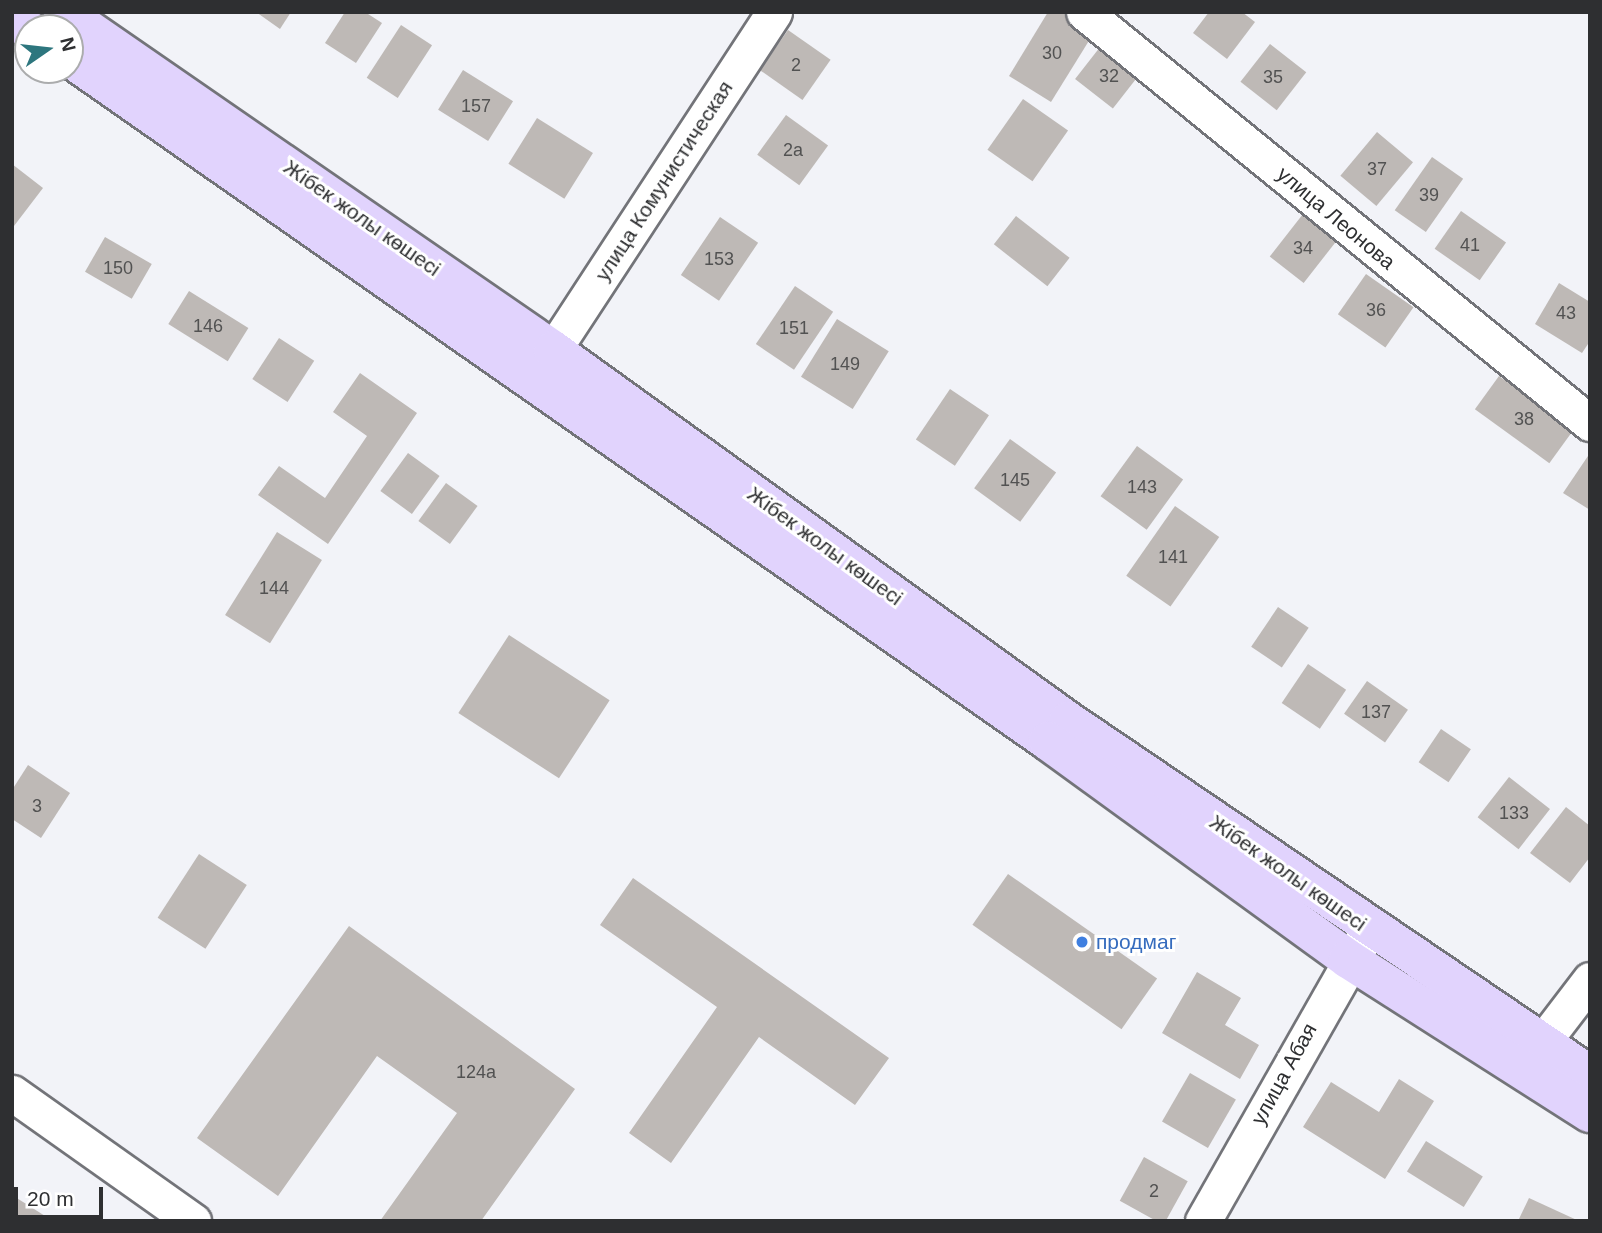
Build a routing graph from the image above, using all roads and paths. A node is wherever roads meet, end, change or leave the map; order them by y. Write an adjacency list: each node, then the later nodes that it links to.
1 (63, 12): 5 (main road, Жібек жолы көшесі)
2 (774, 12): 5 (street, улица Комунистическая)
3 (1084, 12): 6 (street, улица Леонова)
4 (84, 67): 5 (main road, Жібек жолы көшесі)
5 (543, 365): 7 (main road, Жібек жолы көшесі)
6 (1590, 423)
7 (1359, 945): 9 (main road, Жібек жолы көшесі); 14 (street, улица Абая)
8 (1590, 980): 9 (street)
9 (1533, 1055): 10 (main road, Жібек жолы көшесі); 12 (main road, Жібек жолы көшесі)
10 (1590, 1075)
11 (12, 1093): 13 (street)
12 (1590, 1113)
13 (193, 1221)
14 (1203, 1221)

